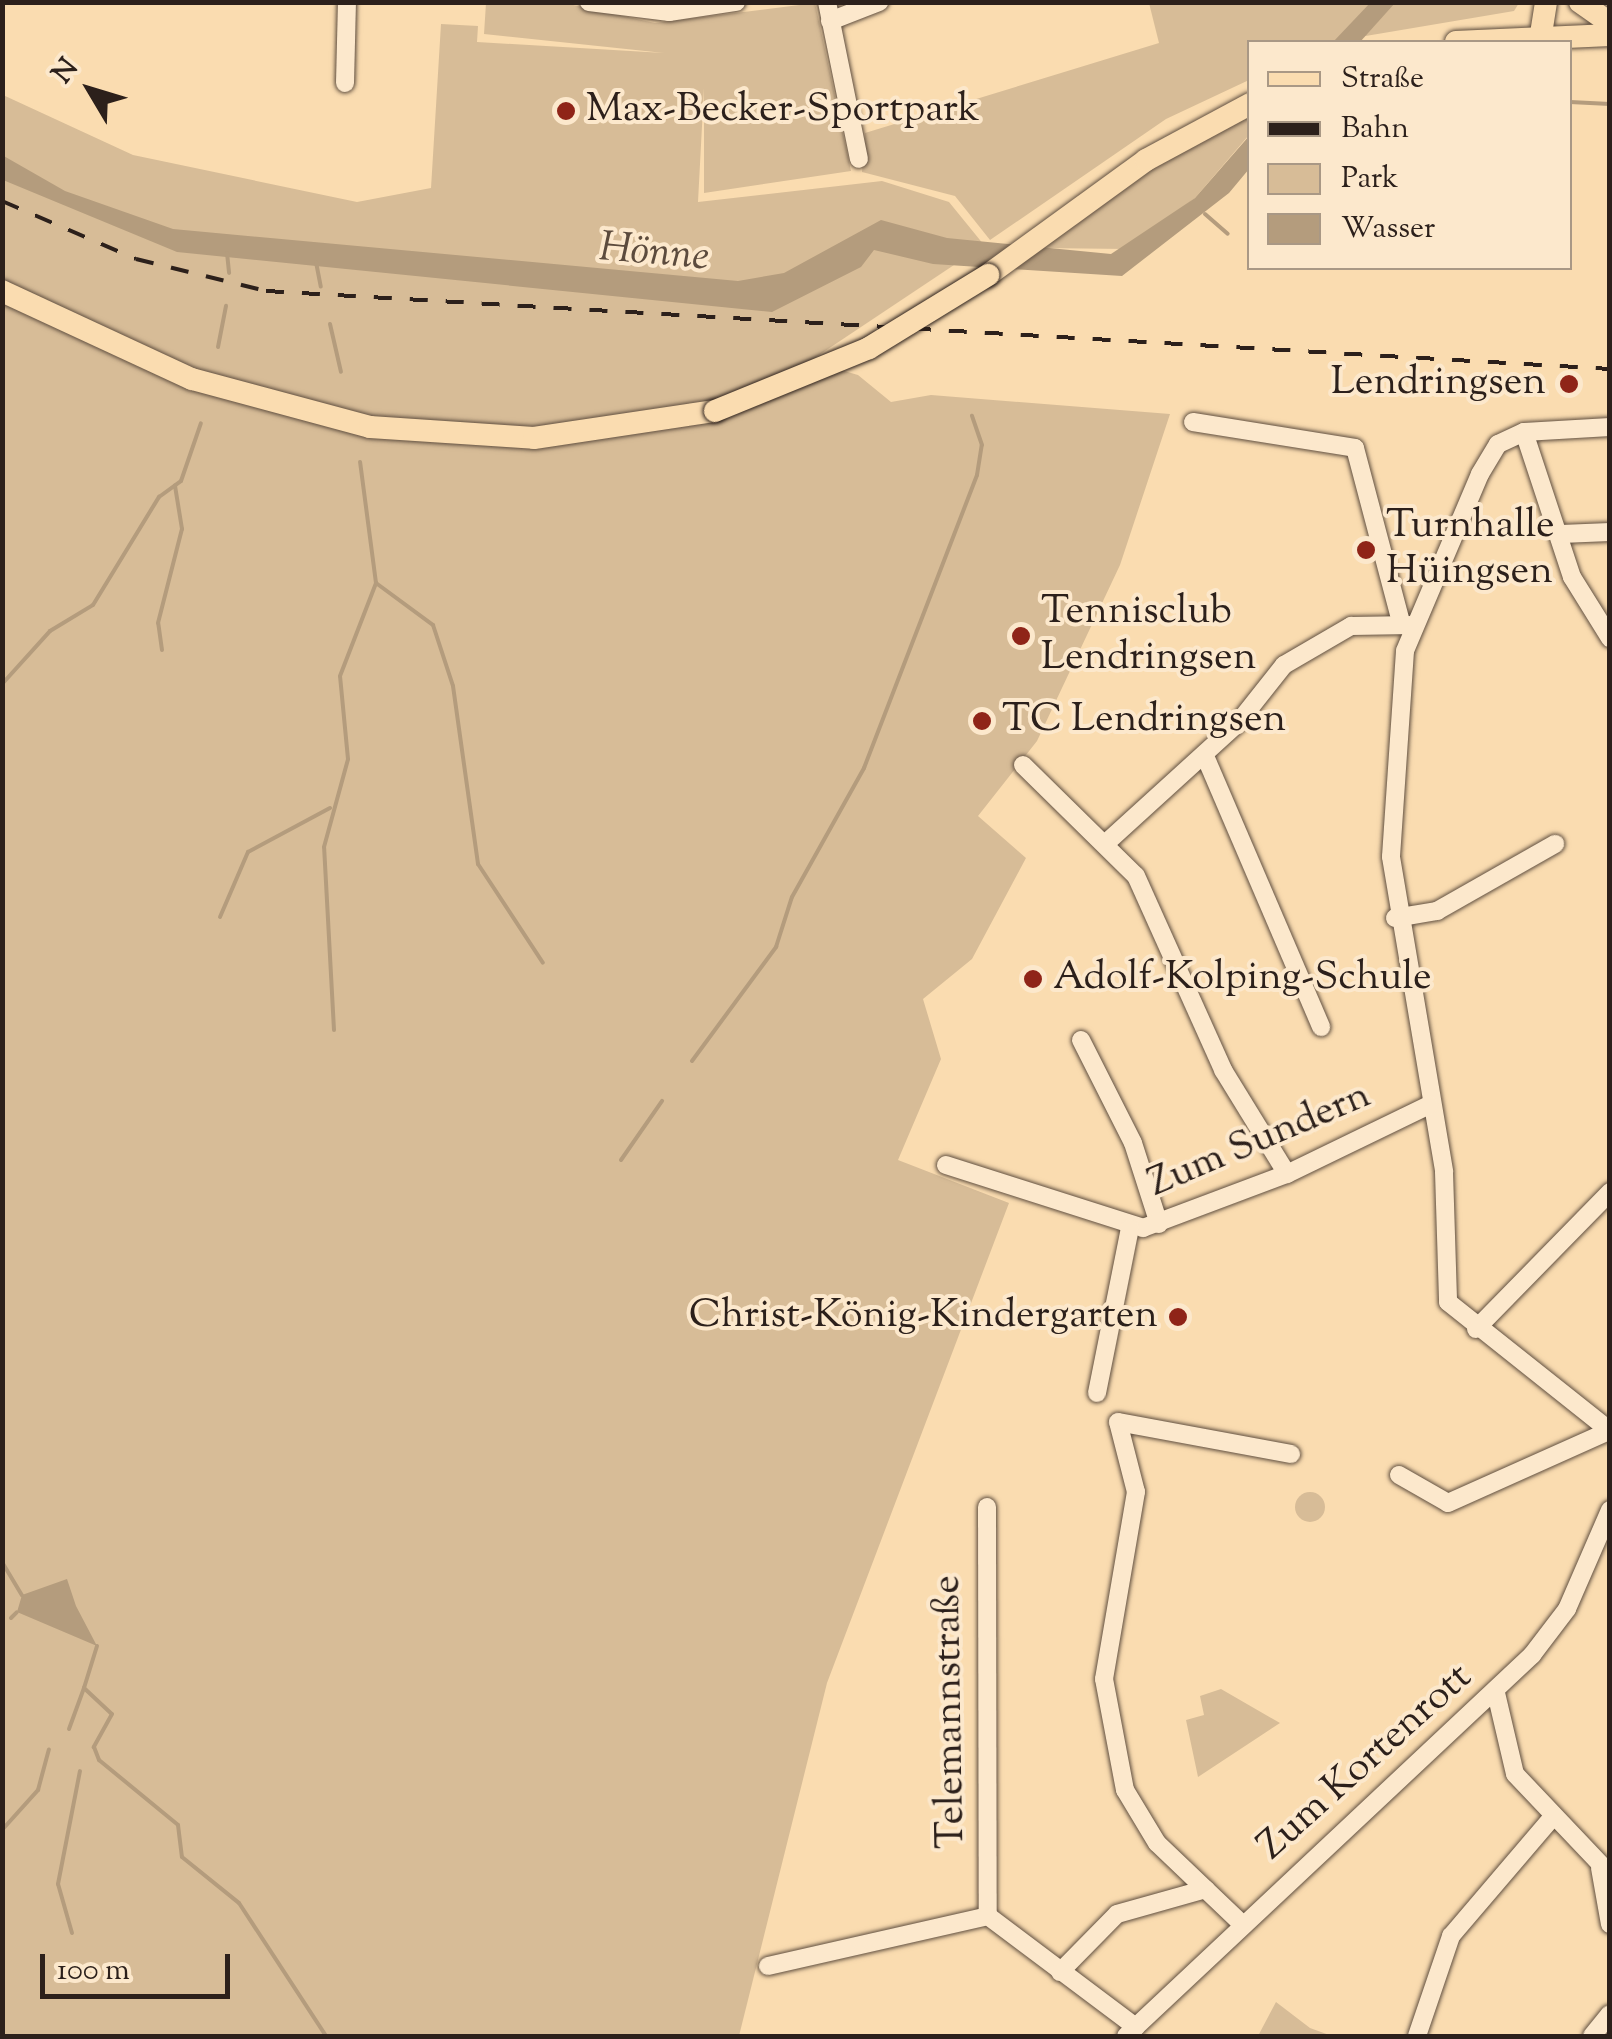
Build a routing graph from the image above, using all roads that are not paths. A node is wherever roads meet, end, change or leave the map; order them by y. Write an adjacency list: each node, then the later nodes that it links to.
1 (346, 2): 13 (street)
2 (589, 2): 3 (street)
3 (736, 2)
4 (879, 2): 8 (street)
5 (1546, 2): 10 (main road)
6 (1568, 2): 10 (main road)
7 (1580, 2): 9 (main road)
8 (828, 12): 15 (street)
9 (1610, 23)
10 (1552, 33): 11 (main road); 12 (main road)
11 (1610, 35)
12 (1478, 40)
13 (345, 83)
14 (1247, 106): 16 (main road, bridge)
15 (859, 159)
16 (2, 291)
17 (1193, 422): 22 (street)
18 (1610, 427): 19 (street)
19 (1524, 432): 21 (street); 22 (street)
20 (1610, 532): 21 (street)
21 (1561, 534): 23 (street)
22 (1407, 624): 24 (street); 28 (street)
23 (1610, 638)
24 (1205, 756): 26 (street); 29 (street)
25 (1023, 765): 26 (street)
26 (1105, 844): 33 (street)
27 (1556, 844): 28 (street)
28 (1395, 918): 31 (street)
29 (1321, 1026)
30 (1080, 1040): 35 (street)
31 (1429, 1105): 33 (street, Zum Sundern); 37 (street)
32 (946, 1166): 36 (street, Zum Sundern)
33 (1288, 1174): 35 (street, Zum Sundern)
34 (1610, 1192): 37 (street)
35 (1159, 1224): 36 (street, Zum Sundern)
36 (1130, 1228): 38 (street)
37 (1476, 1329): 39 (street)
38 (1097, 1393)
39 (1609, 1431): 41 (street)
40 (1291, 1454): 47 (street)
41 (1399, 1475)
42 (987, 1507): 48 (street, Telemannstraße)
43 (1610, 1510): 44 (street, Zum Kortenrott)
44 (1496, 1693): 45 (street); 49 (street, Zum Kortenrott)
45 (1551, 1819): 46 (street); 55 (street)
46 (1605, 1871): 50 (street)
47 (1206, 1889): 49 (street); 52 (street)
48 (988, 1916): 51 (street); 52 (street)
49 (1242, 1924): 54 (street, Zum Kortenrott)
50 (1610, 1924)
51 (768, 1966)
52 (1060, 1972): 54 (street)
53 (1610, 2014): 56 (street)
54 (1131, 2032)
55 (1417, 2036)
56 (1592, 2036)

